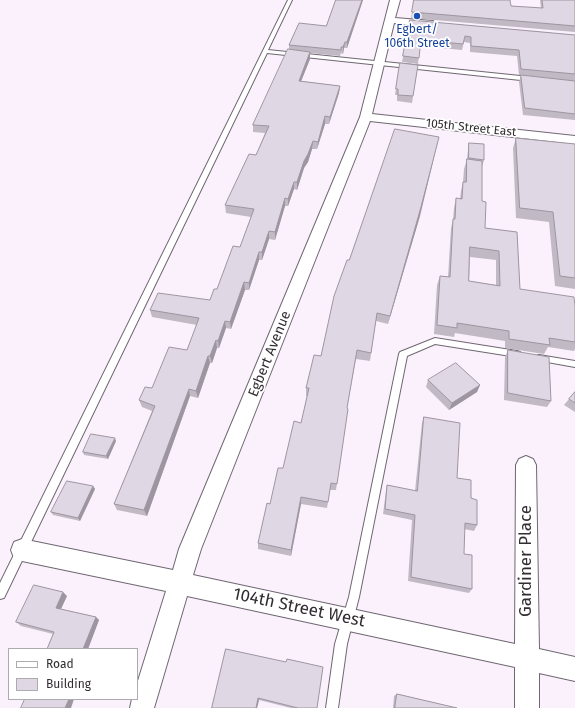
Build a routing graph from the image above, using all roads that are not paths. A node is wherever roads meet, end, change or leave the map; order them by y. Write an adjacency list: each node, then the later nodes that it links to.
1 (290, 0): 5 (lane)
2 (395, 0): 3 (street, Egbert Avenue)
3 (390, 20): 4 (street); 6 (street, Egbert Avenue)
4 (441, 25)
5 (265, 51): 6 (lane); 12 (lane)
6 (379, 63): 7 (lane); 8 (street, Egbert Avenue)
7 (536, 80)
8 (366, 117): 9 (street, 105th Street East); 13 (street, Egbert Avenue)
9 (575, 140)
10 (575, 364): 15 (lane)
11 (526, 465): 16 (street, Gardiner Place)
12 (22, 550): 13 (street, 104th Street West); 14 (lane)
13 (181, 582): 15 (street, 104th Street West); 18 (street, Egbert Avenue)
14 (0, 594)
15 (347, 618): 16 (street, 104th Street West); 19 (lane)
16 (526, 657): 17 (street, 104th Street West); 20 (street, Gardiner Place)
17 (575, 669)
18 (142, 708)
19 (332, 708)
20 (527, 708)

